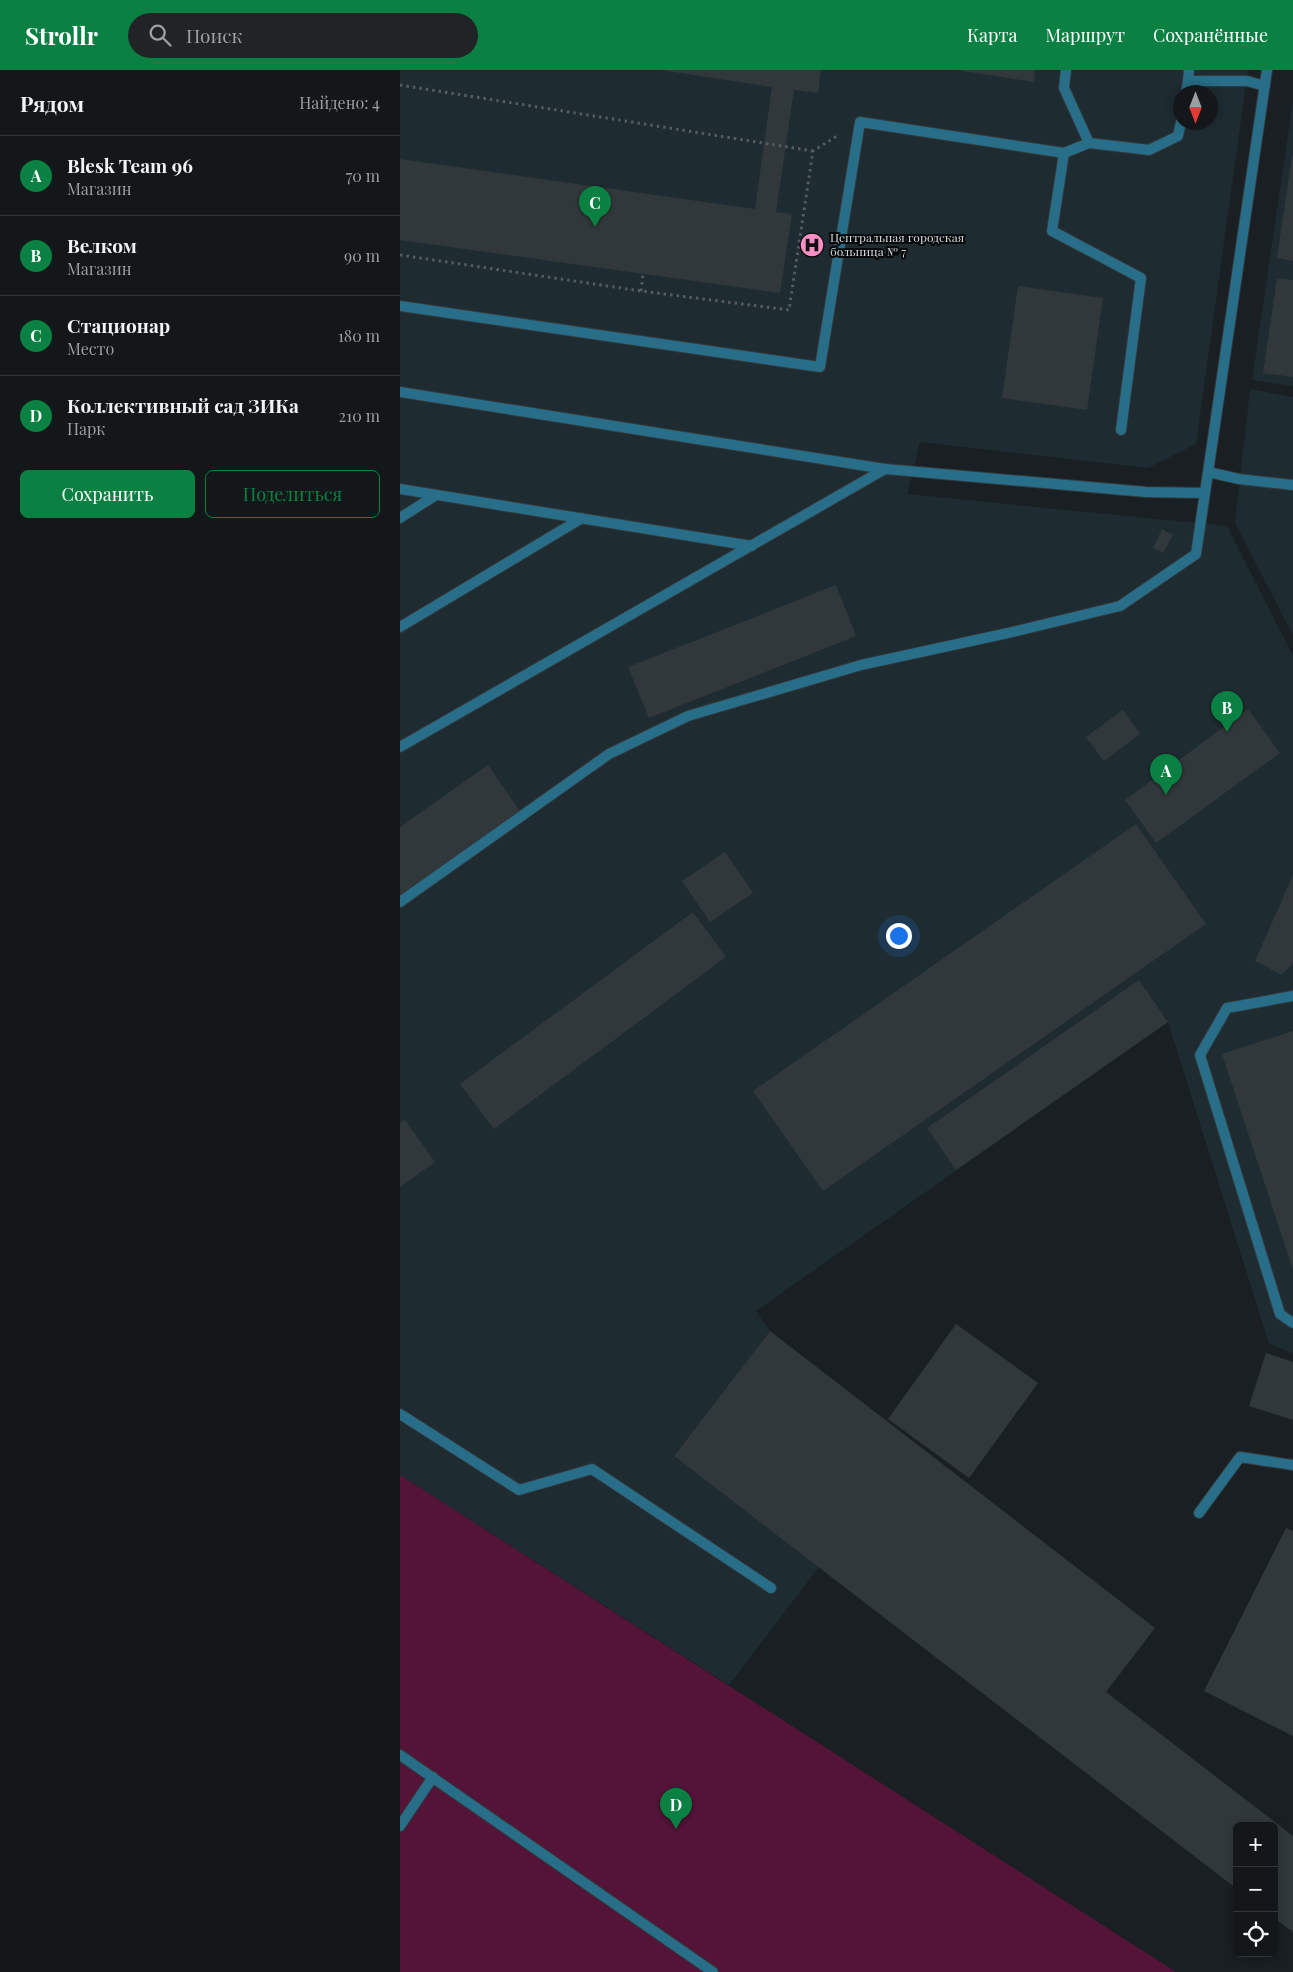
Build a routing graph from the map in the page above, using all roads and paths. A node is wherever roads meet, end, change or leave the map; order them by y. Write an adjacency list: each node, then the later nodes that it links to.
1 (1066, 70): 8 (lane)
2 (1267, 70): 5 (lane)
3 (1189, 75): 5 (lane)
4 (400, 85): 9 (path)
5 (1265, 86): 18 (lane)
6 (860, 122): 9 (path); 10 (lane); 14 (lane)
7 (1179, 130): 8 (lane)
8 (1089, 142): 10 (lane)
9 (813, 151): 13 (path)
10 (1064, 153): 16 (lane)
11 (400, 255): 13 (path)
12 (643, 274): 13 (path)
13 (641, 291)
14 (400, 306)
15 (400, 392): 17 (lane)
16 (1121, 430)
17 (885, 469): 21 (lane); 25 (lane)
18 (1208, 472): 19 (lane); 21 (lane)
19 (1293, 485)
20 (400, 489): 22 (lane)
21 (1205, 493): 28 (lane)
22 (436, 495): 23 (lane); 24 (lane)
23 (400, 518)
24 (582, 518): 25 (lane); 26 (lane)
25 (752, 546): 27 (lane)
26 (400, 627)
27 (400, 747)
28 (400, 902)
29 (1293, 996): 30 (lane)
30 (1293, 1324)
31 (400, 1414): 34 (lane)
32 (1293, 1466): 33 (lane)
33 (1199, 1513)
34 (770, 1588)
35 (400, 1755): 36 (lane)
36 (433, 1777): 37 (lane); 38 (lane)
37 (400, 1826)
38 (713, 1972)

